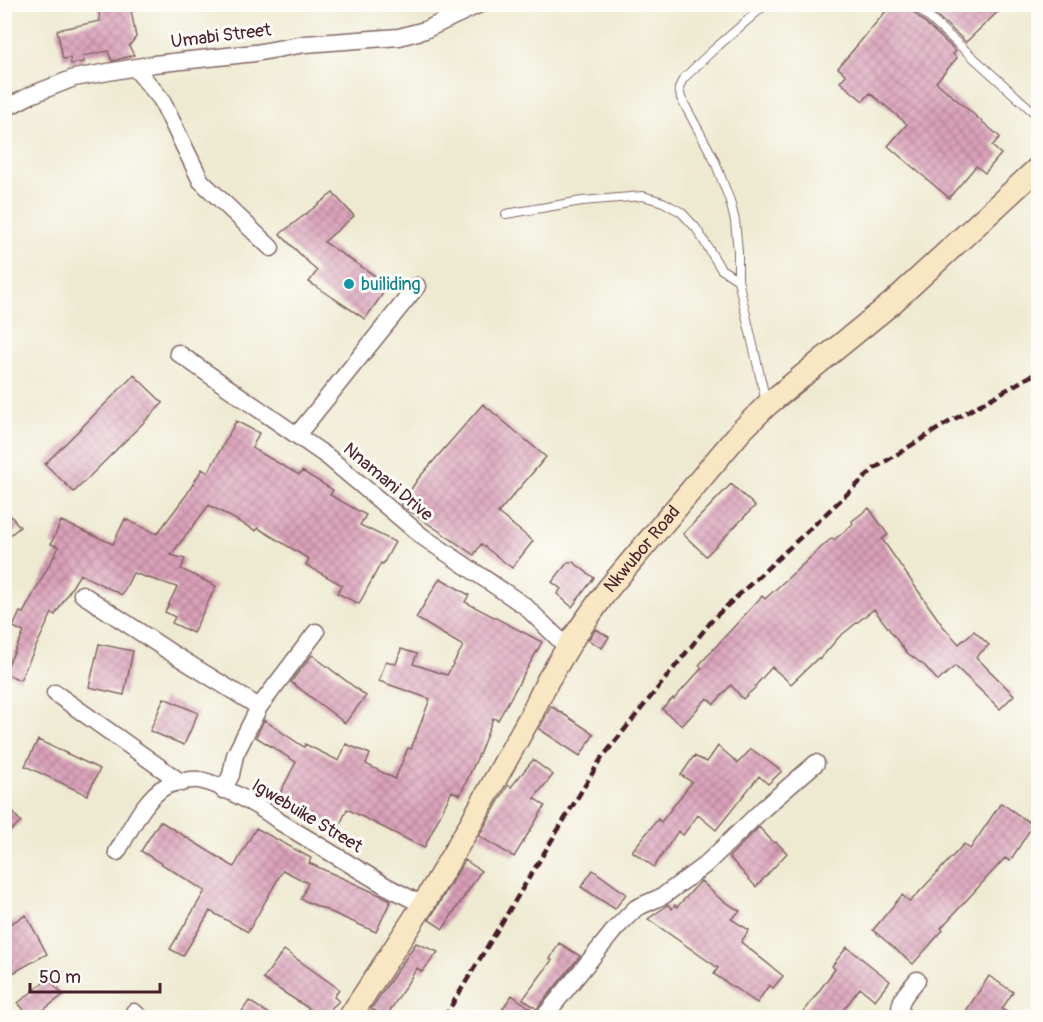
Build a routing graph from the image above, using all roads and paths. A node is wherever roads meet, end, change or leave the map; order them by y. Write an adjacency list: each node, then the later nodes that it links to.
1 (480, 4): 4 (street, Umabi Street)
2 (766, 4): 10 (lane)
3 (915, 4): 6 (lane)
4 (135, 68): 5 (street, Umabi Street); 9 (street)
5 (4, 110)
6 (1038, 116)
7 (1038, 168): 13 (street, Nkwubor Road)
8 (506, 214): 10 (lane)
9 (271, 248)
10 (738, 280): 13 (lane)
11 (417, 286): 14 (street)
12 (178, 353): 14 (street, Nnamani Drive)
13 (767, 405): 17 (street, Nkwubor Road)
14 (297, 435): 17 (street, Nnamani Drive)
15 (82, 594): 19 (street)
16 (316, 632): 19 (street)
17 (568, 648): 24 (street, Nkwubor Road)
18 (55, 693): 21 (street)
19 (259, 707): 22 (street)
20 (816, 764): 27 (street)
21 (182, 783): 22 (street, Igwebuike Street); 23 (street, Igwebuike Street)
22 (224, 790): 24 (street, Igwebuike Street)
23 (117, 852)
24 (423, 905): 26 (street, Nkwubor Road)
25 (917, 980): 28 (street)
26 (349, 1017)
27 (543, 1017)
28 (903, 1017)

